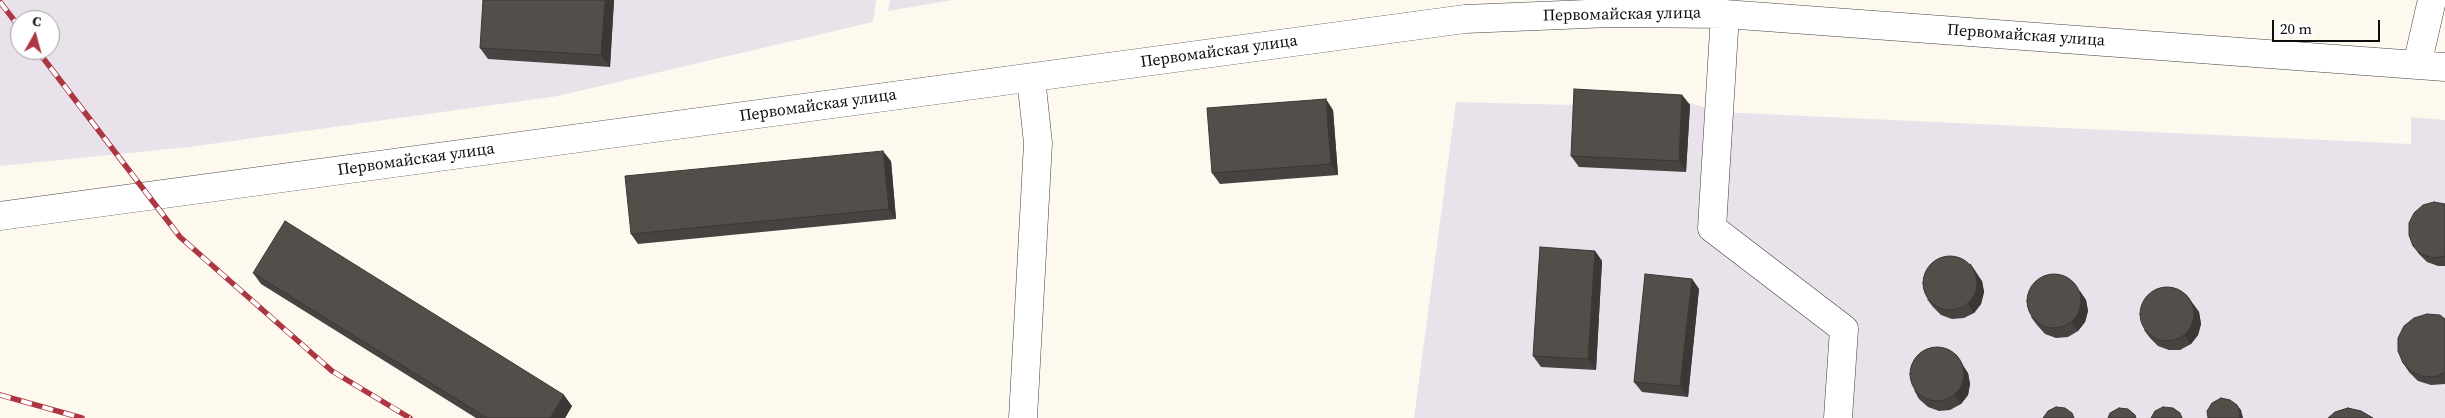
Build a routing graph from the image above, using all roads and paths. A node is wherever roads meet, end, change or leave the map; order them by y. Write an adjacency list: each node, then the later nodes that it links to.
1 (2432, 0): 3 (street)
2 (1725, 14): 3 (street, Первомайская улица); 5 (street, Первомайская улица); 8 (street)
3 (2417, 65): 4 (street, Первомайская улица)
4 (2445, 67)
5 (1031, 78): 6 (street, Первомайская улица); 7 (street)
6 (0, 216)
7 (1023, 418)
8 (1838, 418)

